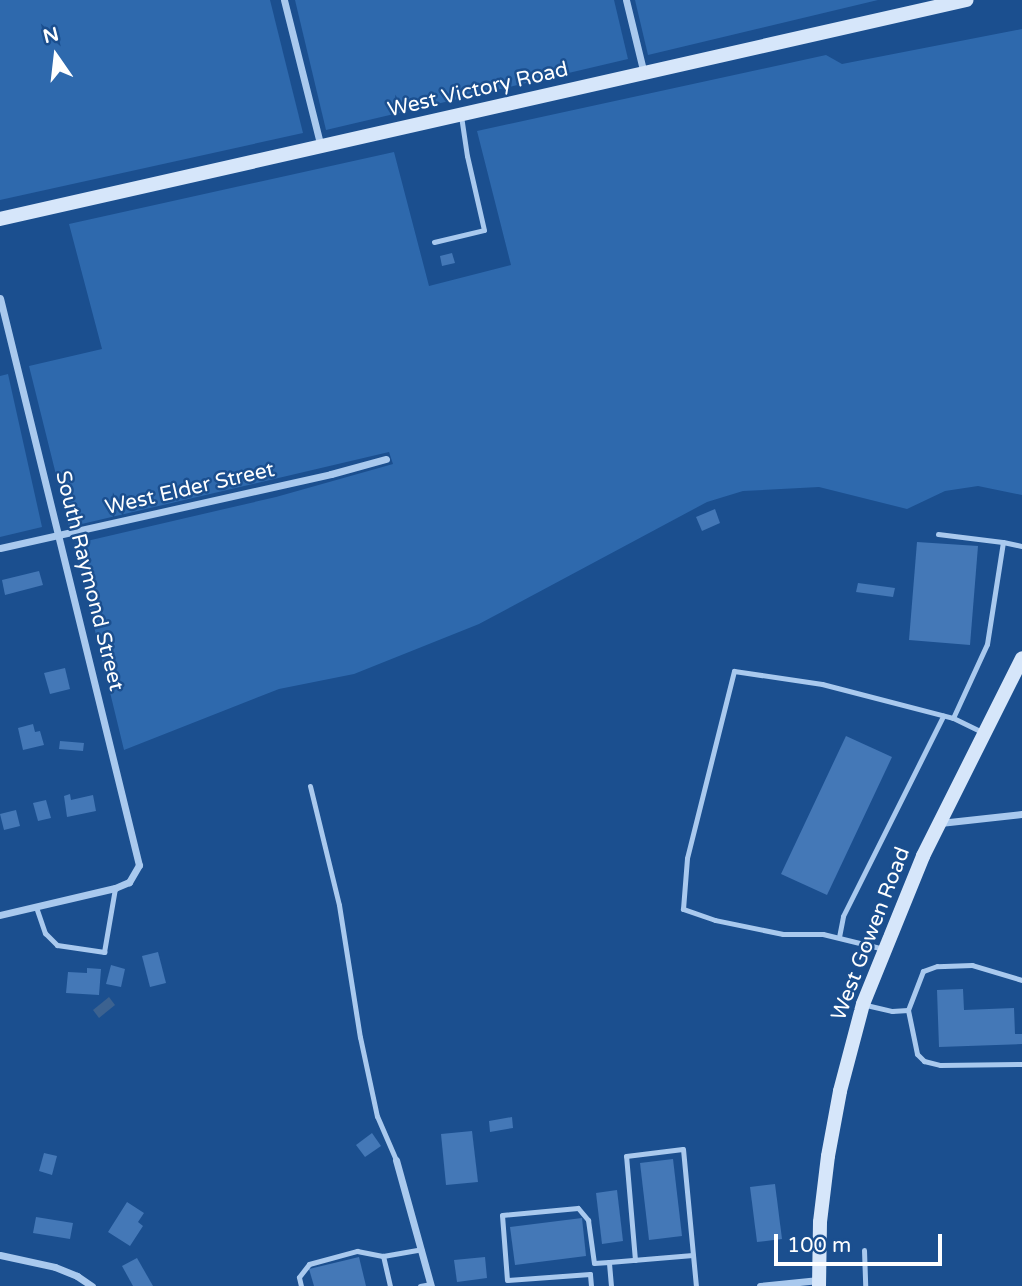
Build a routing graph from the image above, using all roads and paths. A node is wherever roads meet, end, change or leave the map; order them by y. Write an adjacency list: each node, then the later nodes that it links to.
1 (284, 0): 6 (street)
2 (626, 0): 4 (street)
3 (966, 0): 4 (main road, West Victory Road)
4 (644, 74): 5 (main road, West Victory Road)
5 (461, 116): 6 (main road, West Victory Road); 8 (lane)
6 (321, 147): 7 (main road, West Victory Road)
7 (0, 219)
8 (434, 242)
9 (0, 298): 12 (street, South Raymond Street)
10 (386, 459): 12 (street, West Elder Street)
11 (939, 534): 13 (lane)
12 (60, 536): 15 (street, West Elder Street); 23 (street, South Raymond Street)
13 (1003, 542): 14 (lane); 18 (lane)
14 (1022, 546)
15 (0, 548)
16 (1022, 658): 19 (main road, West Gowen Road)
17 (943, 716): 18 (lane); 26 (lane); 26 (lane)
18 (953, 718): 19 (lane)
19 (984, 733): 22 (main road, West Gowen Road)
20 (310, 786): 32 (lane)
21 (1022, 814): 22 (street)
22 (940, 823): 27 (main road, West Gowen Road)
23 (115, 888): 24 (street); 24 (lane)
24 (36, 907): 25 (street)
25 (0, 915)
26 (839, 937): 27 (lane)
27 (884, 949): 29 (main road, West Gowen Road)
28 (1022, 980): 30 (lane)
29 (863, 1004): 30 (lane); 43 (main road, West Gowen Road)
30 (908, 1010): 31 (lane)
31 (1022, 1064)
32 (396, 1160): 33 (street)
33 (421, 1249): 37 (lane); 44 (street)
34 (864, 1250): 53 (lane)
35 (0, 1255): 45 (street)
36 (693, 1255): 38 (lane); 38 (lane); 51 (lane)
37 (383, 1256): 46 (lane); 47 (lane)
38 (635, 1260): 39 (lane)
39 (609, 1262): 40 (lane); 50 (lane)
40 (594, 1263): 41 (lane); 42 (lane)
41 (590, 1274): 42 (lane); 49 (lane)
42 (507, 1283)
43 (819, 1283): 52 (street)
44 (430, 1285): 48 (lane)
45 (92, 1286)
46 (301, 1286)
47 (390, 1286)
48 (420, 1286)
49 (591, 1286)
50 (611, 1286)
51 (696, 1286)
52 (760, 1286)
53 (865, 1286)

